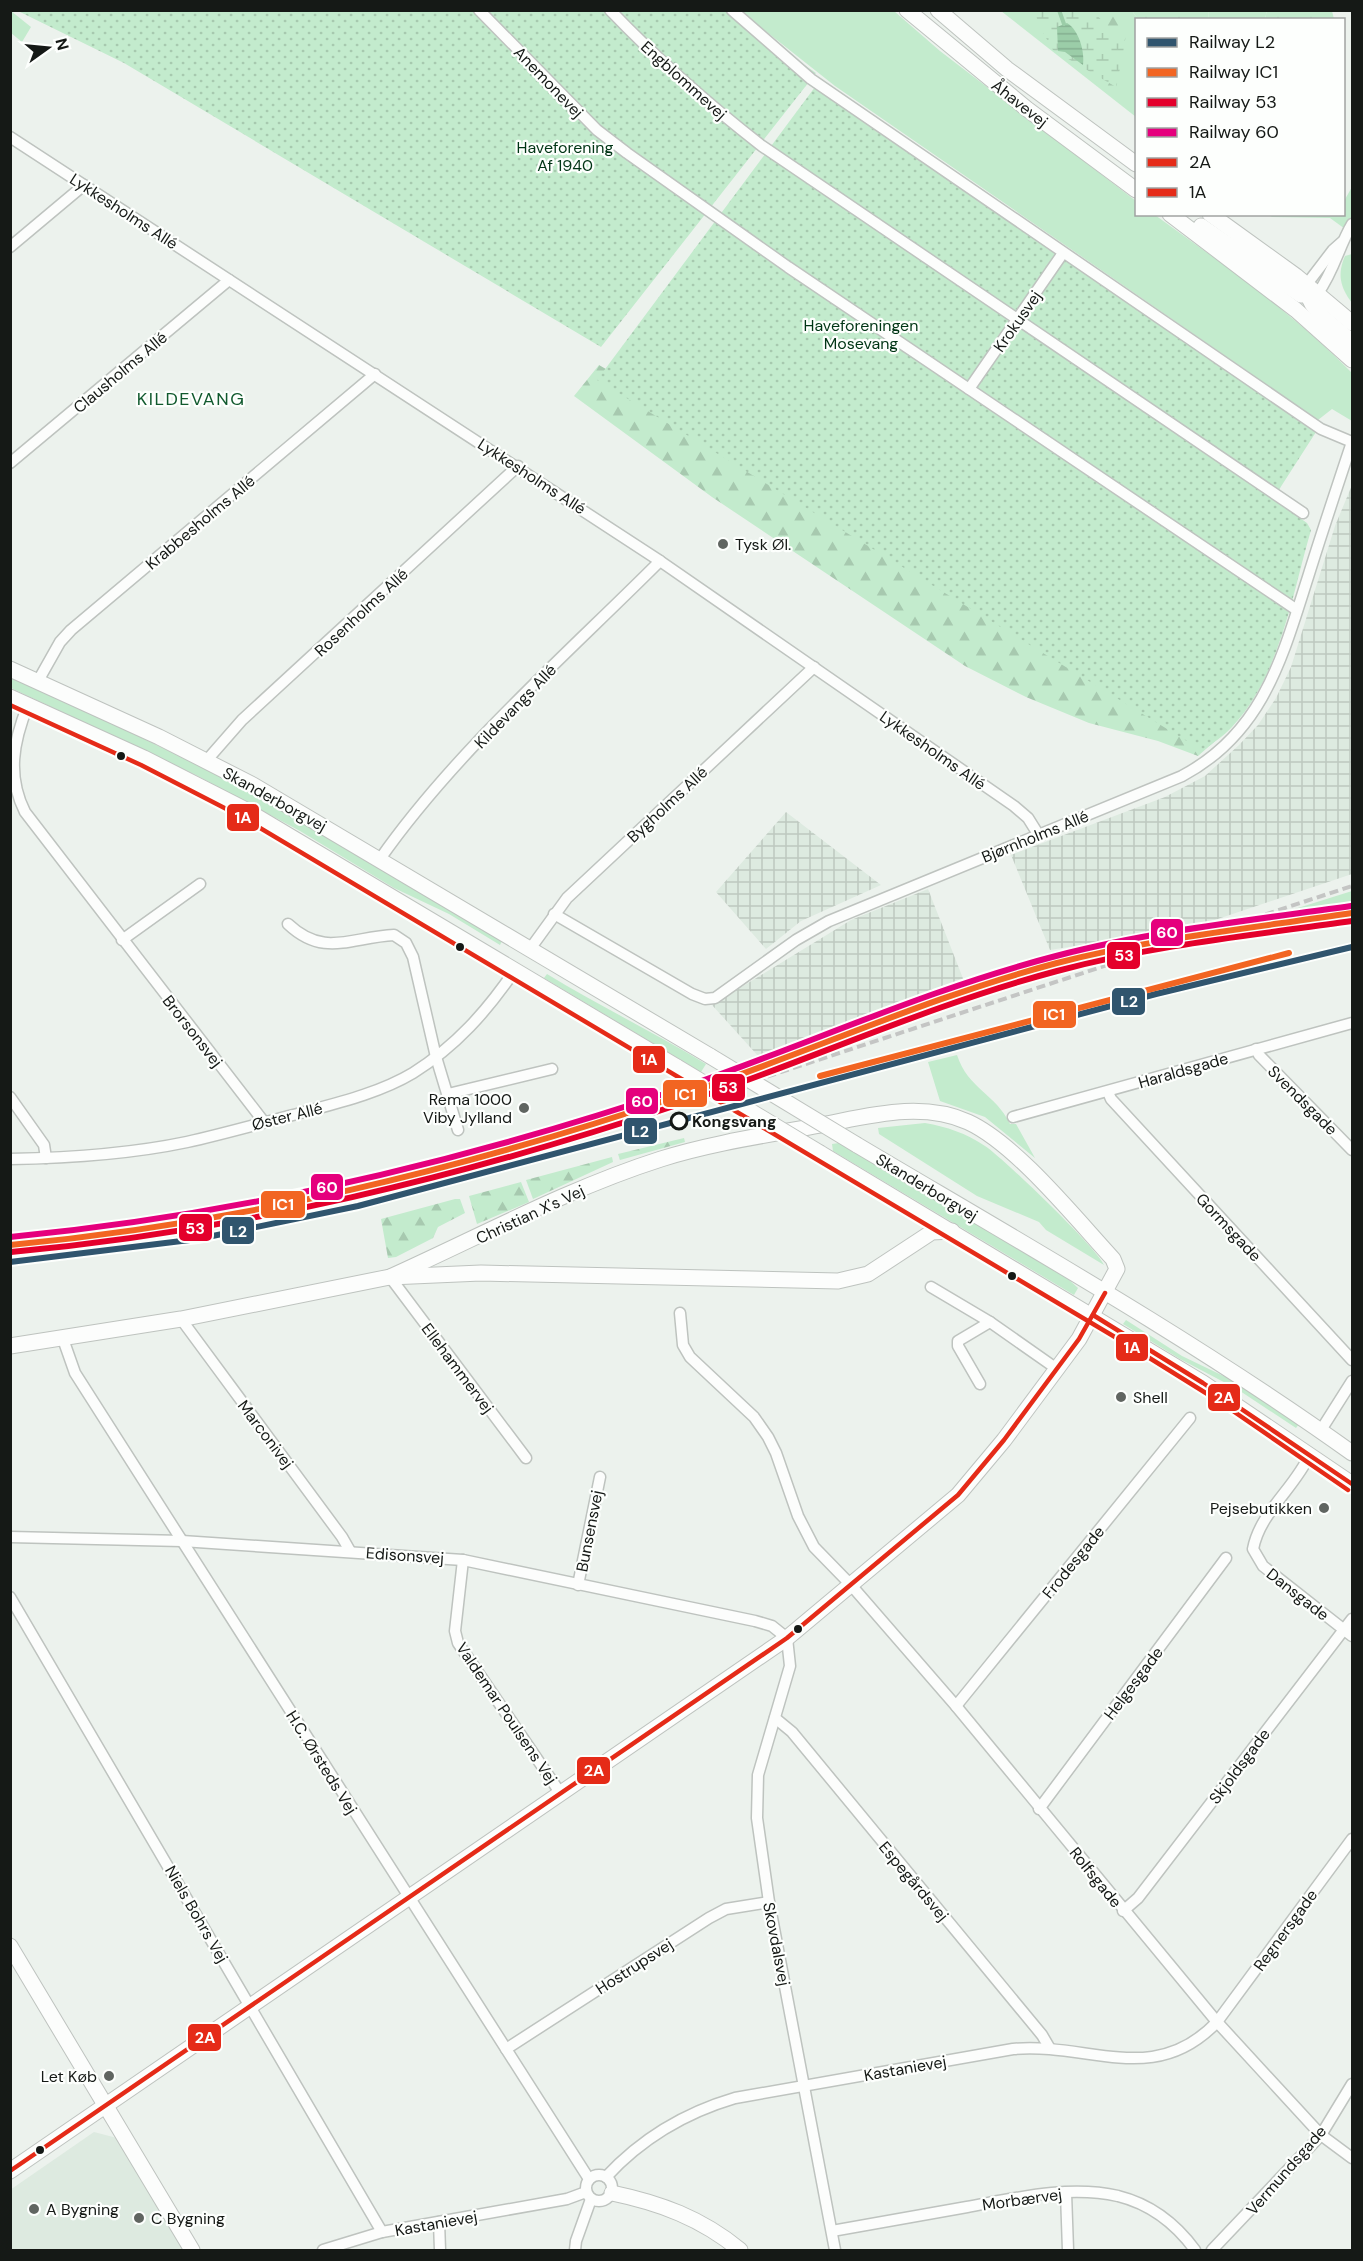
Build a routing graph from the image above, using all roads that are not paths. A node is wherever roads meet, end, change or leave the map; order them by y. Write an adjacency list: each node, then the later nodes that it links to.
1 (480, 10): 25 (street, Anemonevej)
2 (610, 10): 20 (street, Engblommevej)
3 (732, 10): 17 (street)
4 (907, 10): 7 (street, Åhavevej)
5 (938, 10): 8 (street, Åhavevej)
6 (10, 137): 10 (street, Lykkesholms Allé)
7 (1076, 145): 9 (street); 11 (street, Åhavevej)
8 (1135, 163)
9 (1135, 183)
10 (84, 185): 16 (street); 18 (street, Lykkesholms Allé)
11 (1135, 189)
12 (1173, 216): 23 (street)
13 (1187, 216): 19 (street)
14 (1213, 216): 19 (street)
15 (1353, 224): 19 (street)
16 (10, 247)
17 (1063, 253): 20 (street, Krokusvej); 26 (street)
18 (229, 280): 24 (street, Lykkesholms Allé); 27 (street, Clausholms Allé)
19 (1311, 291): 21 (street); 22 (street)
20 (1018, 320): 25 (street, Krokusvej); 29 (street)
21 (1353, 323)
22 (1353, 342)
23 (1353, 360)
24 (375, 374): 28 (street, Lykkesholms Allé); 34 (street, Krabbesholms Allé)
25 (969, 389): 31 (street)
26 (1352, 442): 31 (street, Bjørnholms Allé)
27 (10, 463)
28 (518, 466): 30 (street, Lykkesholms Allé); 37 (street, Rosenholms Allé)
29 (1303, 513)
30 (660, 561): 32 (street, Lykkesholms Allé); 40 (street, Kildevangs Allé)
31 (1298, 610): 39 (street, Bjørnholms Allé)
32 (814, 667): 39 (street, Lykkesholms Allé); 42 (street, Bygholms Allé)
33 (10, 669): 34 (street, Skanderborgvej)
34 (38, 681): 37 (street, Skanderborgvej)
35 (10, 697): 36 (street, Skanderborgvej)
36 (28, 705): 38 (street, Brorsonsvej); 46 (street, Skanderborgvej)
37 (207, 760): 40 (street, Skanderborgvej)
38 (12, 765): 44 (street, Brorsonsvej)
39 (1038, 834): 42 (street, Bjørnholms Allé)
40 (380, 859): 45 (street, Skanderborgvej)
41 (200, 884): 44 (street)
42 (554, 914): 45 (street, Bygholms Allé)
43 (288, 924): 49 (street)
44 (122, 940): 55 (street, Brorsonsvej)
45 (530, 949): 46 (street); 63 (street, Skanderborgvej, bridge)
46 (515, 970): 49 (street, Øster Allé); 60 (street, Skanderborgvej, bridge)
47 (1353, 1023): 48 (street, Haraldsgade)
48 (1256, 1049): 51 (street, Haraldsgade); 57 (street, Svendsgade)
49 (436, 1057): 52 (street); 55 (street, Øster Allé)
50 (552, 1069): 52 (street)
51 (1108, 1092): 54 (street, Haraldsgade); 70 (street, Gormsgade)
52 (448, 1095): 56 (street)
53 (10, 1096): 58 (street)
54 (1013, 1117)
55 (264, 1122): 58 (street, Øster Allé)
56 (458, 1130)
57 (1353, 1150)
58 (46, 1158): 59 (street, Øster Allé)
59 (10, 1159)
60 (952, 1231): 61 (street, Christian X's Vej); 65 (street, Skanderborgvej)
61 (390, 1277): 63 (street, Christian X's Vej); 66 (street, Christian X's Vej); 78 (street, Ellehammervej)
62 (931, 1287): 67 (street)
63 (1105, 1293): 65 (street, Christian X's Vej); 75 (street, Skanderborgvej)
64 (680, 1313): 87 (street, Rolfsgade)
65 (1093, 1315): 71 (street, Christian X's Vej); 77 (street, Skanderborgvej)
66 (181, 1319): 68 (street, Christian X's Vej); 83 (street, Marconivej)
67 (990, 1322): 71 (street); 73 (street)
68 (63, 1340): 69 (street, Christian X's Vej); 82 (street, H.C. Ørsteds Vej)
69 (10, 1346)
70 (1353, 1360)
71 (1057, 1369): 87 (street, Christian X's Vej)
72 (1353, 1381): 75 (street)
73 (980, 1384)
74 (1190, 1418): 92 (street, Frodesgade)
75 (1321, 1430): 76 (street, Skanderborgvej); 77 (street)
76 (1353, 1453)
77 (1310, 1454): 80 (street, Skanderborgvej); 90 (street, Dansgade)
78 (526, 1458)
79 (600, 1478): 86 (street, Bunsensvej)
80 (1353, 1484)
81 (10, 1537): 82 (street, Edisonsvej)
82 (182, 1541): 83 (street, Edisonsvej); 97 (street, H.C. Ørsteds Vej)
83 (350, 1551): 85 (street, Edisonsvej)
84 (1226, 1558): 95 (street, Helgesgade)
85 (463, 1560): 86 (street, Edisonsvej); 94 (street, Valdemar Poulsens Vej)
86 (578, 1585): 91 (street, Edisonsvej)
87 (851, 1586): 91 (street, Christian X's Vej); 92 (street, Rolfsgade)
88 (10, 1597): 101 (street, Niels Bohrs Vej)
89 (1353, 1618): 90 (street, Skjoldsgade)
90 (1348, 1632): 99 (street, Skjoldsgade)
91 (787, 1638): 93 (street, Skovdalsvej); 94 (street, Christian X's Vej)
92 (956, 1706): 95 (street, Rolfsgade)
93 (775, 1718): 98 (street, Skovdalsvej); 103 (street, Espegårdsvej)
94 (561, 1794): 97 (street, Christian X's Vej)
95 (1039, 1809): 99 (street, Rolfsgade)
96 (1353, 1839): 102 (street, Regnersgade)
97 (410, 1899): 101 (street, Christian X's Vej); 104 (street, H.C. Ørsteds Vej)
98 (769, 1902): 104 (street, Hostrupsvej); 106 (street, Skovdalsvej)
99 (1123, 1911): 102 (street, Rolfsgade)
100 (10, 1947): 107 (street)
101 (251, 2006): 107 (street, Christian X's Vej); 118 (street, Niels Bohrs Vej)
102 (1217, 2022): 103 (street, Kastanievej); 108 (street, Rolfsgade)
103 (1049, 2047): 106 (street, Kastanievej)
104 (506, 2049): 112 (street, H.C. Ørsteds Vej)
105 (1353, 2084): 108 (street, Vermundsgade)
106 (804, 2086): 111 (street, Kastanievej); 117 (street, Skovdalsvej)
107 (106, 2106): 110 (street, Christian X's Vej); 119 (street)
108 (1321, 2135): 109 (street, Rolfsgade); 127 (street, Vermundsgade)
109 (1353, 2158)
110 (10, 2170)
111 (606, 2177): 112 (street); 113 (street)
112 (589, 2180): 115 (street)
113 (612, 2193): 115 (street); 123 (street)
114 (1066, 2193): 117 (street, Morbærvej); 125 (street); 126 (street, Morbærvej)
115 (589, 2195): 116 (street, Kastanievej); 122 (street)
116 (439, 2222): 118 (street, Kastanievej); 121 (street)
117 (832, 2231): 124 (street, Skovdalsvej)
118 (382, 2232): 120 (street, Kastanievej)
119 (192, 2250)
120 (323, 2250)
121 (440, 2250)
122 (575, 2250)
123 (740, 2250)
124 (835, 2250)
125 (1068, 2250)
126 (1195, 2250)
127 (1212, 2250)

